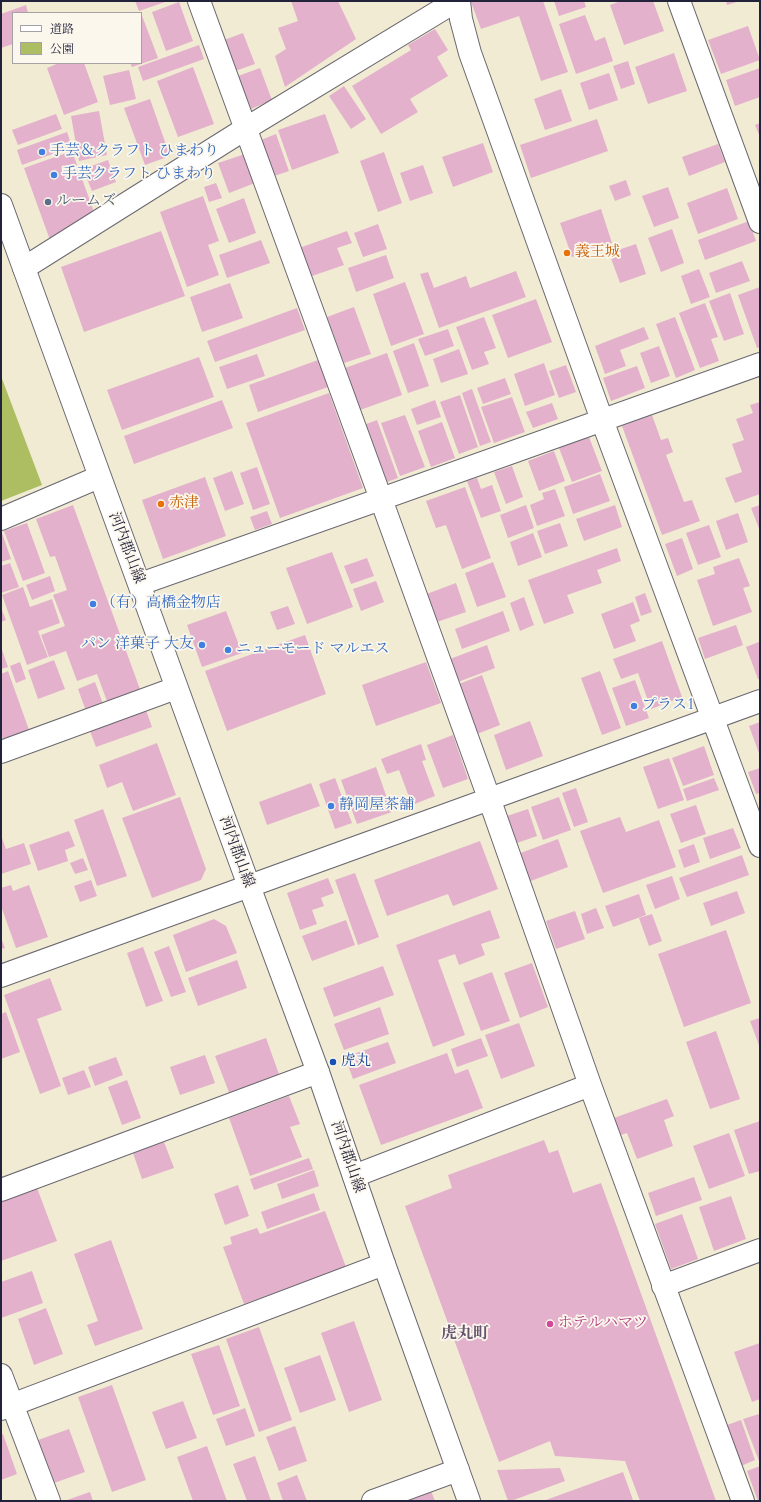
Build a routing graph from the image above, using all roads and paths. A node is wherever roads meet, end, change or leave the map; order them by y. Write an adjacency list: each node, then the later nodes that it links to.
1 (199, 1): 5 (street)
2 (456, 1): 5 (street)
3 (459, 1): 10 (street)
4 (679, 1): 7 (street)
5 (245, 129): 8 (street); 12 (street)
6 (1, 205): 8 (street, 河内郡山線)
7 (760, 222)
8 (24, 268): 11 (street, 河内郡山線)
9 (760, 364): 10 (street)
10 (602, 420): 12 (street); 17 (street)
11 (99, 477): 13 (street); 14 (street, 河内郡山線)
12 (382, 500): 14 (street); 19 (street)
13 (1, 519)
14 (140, 584): 15 (street, 河内郡山線)
15 (176, 688): 18 (street); 21 (street, 河内郡山線)
16 (760, 701): 17 (street)
17 (713, 718): 19 (street); 20 (street)
18 (1, 752)
19 (489, 798): 21 (street); 24 (street)
20 (760, 846)
21 (249, 886): 22 (street); 23 (street, 河内郡山線)
22 (1, 976)
23 (318, 1072): 25 (street, 河内郡山線); 26 (street)
24 (590, 1085): 25 (street); 29 (street)
25 (354, 1176): 28 (street, 河内郡山線)
26 (1, 1190)
27 (760, 1250): 29 (street)
28 (384, 1264): 31 (street); 32 (street, 河内郡山線)
29 (663, 1286): 36 (street)
30 (1, 1375): 31 (street)
31 (6, 1407): 33 (street)
32 (458, 1470): 34 (street); 35 (street, 河内郡山線)
33 (49, 1501)
34 (373, 1501)
35 (470, 1501)
36 (743, 1501)

